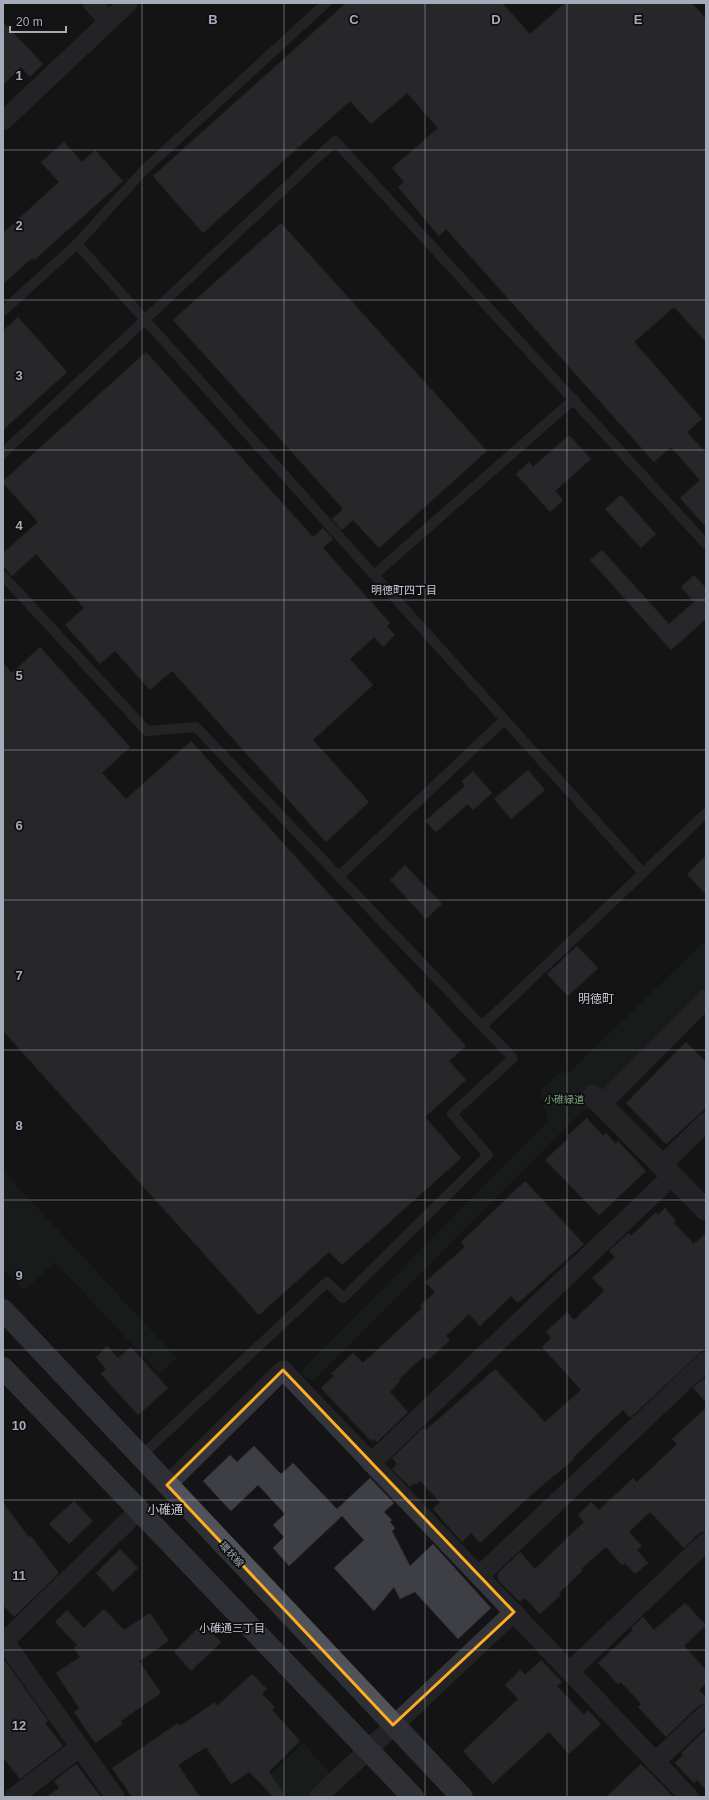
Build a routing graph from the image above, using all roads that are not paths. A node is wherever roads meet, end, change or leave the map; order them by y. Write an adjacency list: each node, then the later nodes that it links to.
1 (92, 3): 4 (street)
2 (128, 3): 4 (street)
3 (326, 3): 6 (lane)
4 (108, 21): 5 (street)
5 (3, 121)
6 (77, 244): 7 (lane); 8 (lane)
7 (3, 311)
8 (145, 320): 9 (lane); 10 (lane); 12 (lane)
9 (574, 399): 11 (lane); 12 (lane)
10 (3, 452)
11 (706, 544)
12 (374, 575): 14 (lane)
13 (3, 576): 17 (lane)
14 (504, 720): 16 (lane); 17 (lane)
15 (706, 813): 16 (lane)
16 (642, 873): 19 (lane)
17 (339, 876): 19 (lane)
18 (706, 998): 20 (street)
19 (482, 1026): 27 (lane)
20 (597, 1101): 22 (street)
21 (706, 1122): 22 (street)
22 (667, 1171): 23 (street); 28 (street)
23 (706, 1210)
24 (3, 1310): 27 (main road, 環状線)
25 (706, 1361): 32 (street)
26 (3, 1368): 30 (main road)
27 (140, 1457): 29 (main road, 環状線)
28 (371, 1463): 29 (street); 32 (street)
29 (167, 1485): 37 (main road, 環状線)
30 (138, 1511): 34 (street); 39 (main road)
31 (706, 1542): 35 (street)
32 (479, 1576): 33 (street)
33 (514, 1612): 35 (street); 37 (street)
34 (4, 1641): 38 (street)
35 (570, 1671): 40 (street)
36 (706, 1714): 40 (street)
37 (393, 1725): 39 (street); 45 (main road, 環状線)
38 (80, 1747): 41 (street); 42 (street)
39 (368, 1749): 43 (street); 44 (main road)
40 (655, 1762): 46 (street)
41 (14, 1797)
42 (115, 1797)
43 (318, 1797)
44 (413, 1797)
45 (462, 1797)
46 (689, 1797)

